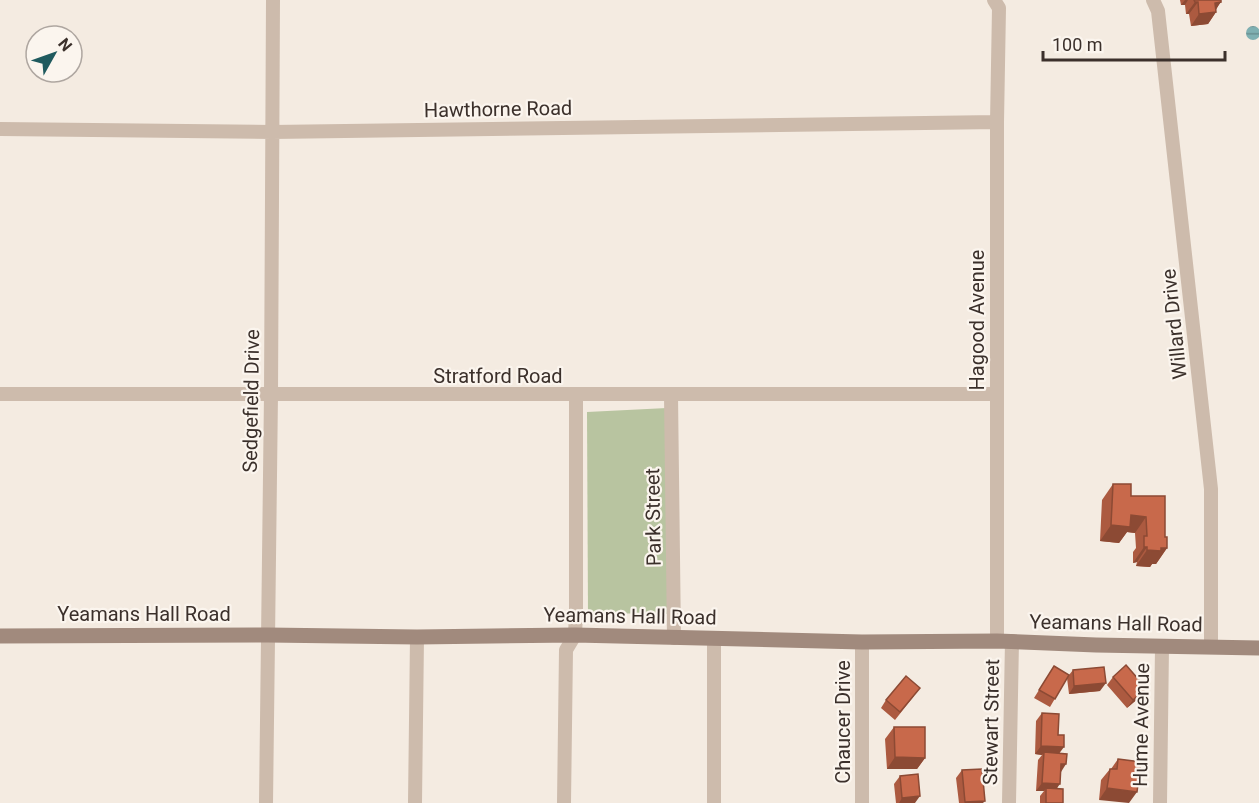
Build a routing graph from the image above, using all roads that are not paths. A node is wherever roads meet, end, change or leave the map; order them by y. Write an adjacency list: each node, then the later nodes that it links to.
1 (273, 0): 6 (street, Sedgefield Drive)
2 (994, 0): 4 (street, Hagood Avenue)
3 (1153, 0): 20 (street, Willard Drive)
4 (997, 122): 6 (street, Hawthorne Road); 9 (street, Hagood Avenue)
5 (0, 129): 6 (street, Hawthorne Road)
6 (272, 132): 8 (street, Sedgefield Drive)
7 (0, 394): 8 (street, Stratford Road)
8 (271, 394): 11 (street, Stratford Road); 12 (street, Sedgefield Drive)
9 (996, 394): 10 (street, Stratford Road); 18 (street, Hagood Avenue)
10 (671, 395): 11 (street, Stratford Road); 16 (street, Park Street)
11 (576, 396): 13 (street)
12 (268, 635): 14 (street, Yeamans Hall Road); 15 (street, Yeamans Hall Road); 23 (street, Sedgefield Drive)
13 (575, 635): 15 (street, Yeamans Hall Road); 16 (street, Yeamans Hall Road); 25 (street)
14 (0, 636)
15 (417, 637): 24 (street)
16 (675, 638): 17 (street, Yeamans Hall Road)
17 (714, 638): 19 (street, Yeamans Hall Road); 26 (street)
18 (1005, 641): 19 (street, Yeamans Hall Road); 21 (street, Yeamans Hall Road); 28 (street, Stewart Street)
19 (862, 642): 27 (street, Chaucer Drive)
20 (1210, 646): 21 (street, Yeamans Hall Road); 22 (street, Yeamans Hall Road)
21 (1162, 647): 29 (street, Hume Avenue)
22 (1259, 648)
23 (266, 803)
24 (415, 803)
25 (564, 803)
26 (714, 803)
27 (862, 803)
28 (1009, 803)
29 (1160, 803)

